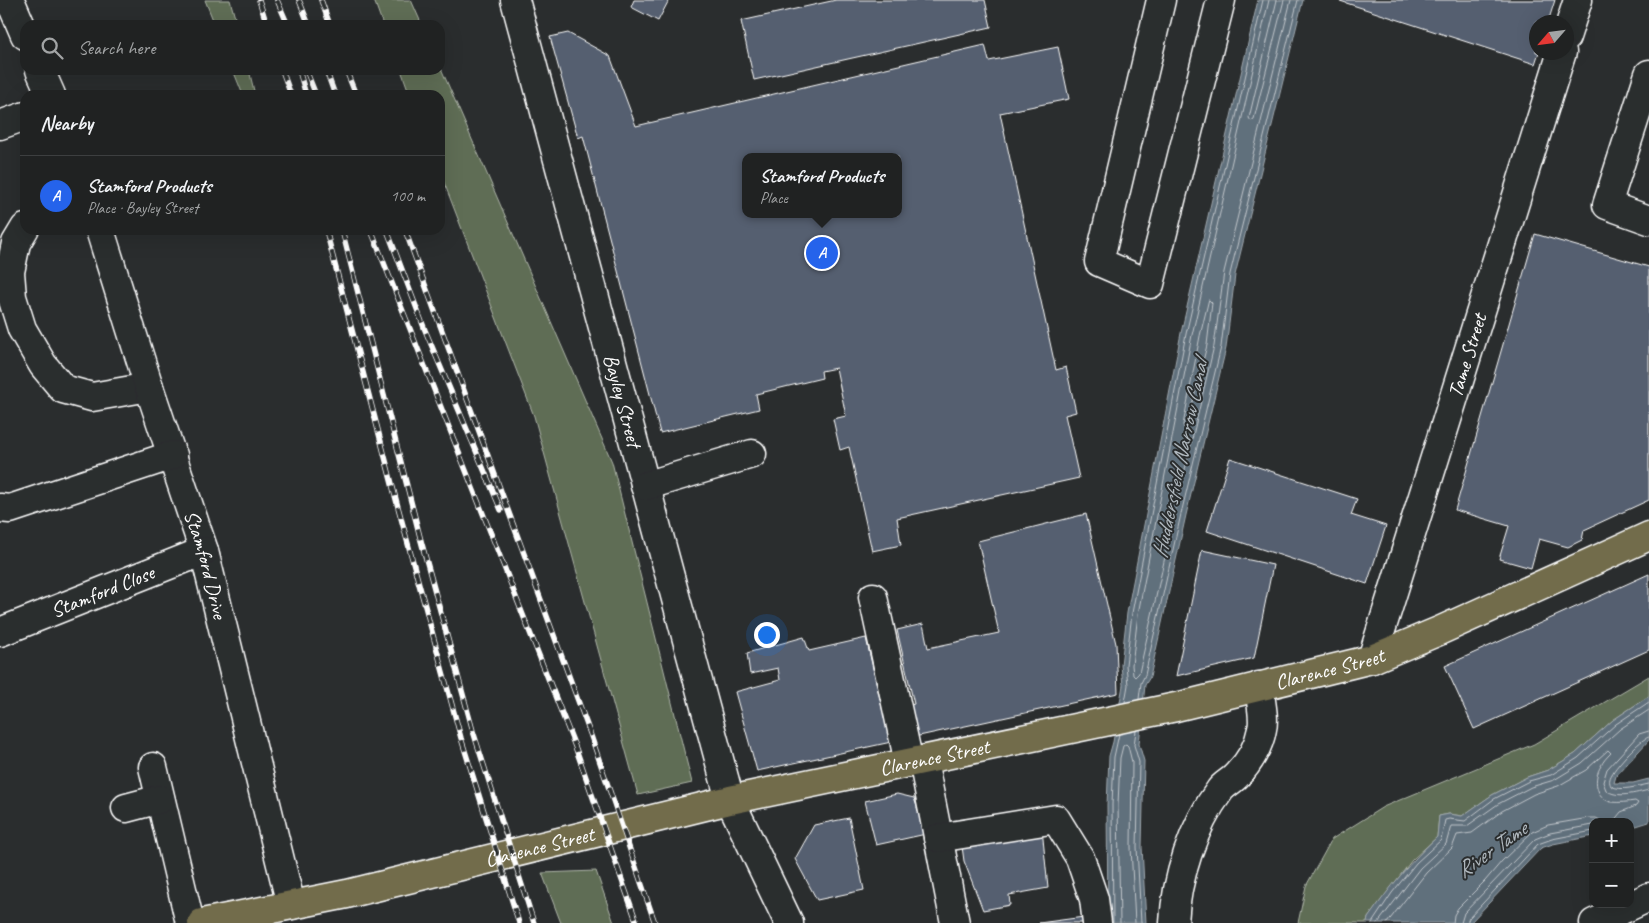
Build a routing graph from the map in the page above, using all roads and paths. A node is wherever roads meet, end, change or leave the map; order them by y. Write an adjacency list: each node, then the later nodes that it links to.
1 (515, 0): 20 (street, Bayley Street)
2 (1161, 0): 3 (street)
3 (1221, 0)
4 (1578, 0): 6 (street)
5 (7, 5): 7 (street)
6 (1573, 15)
7 (20, 27)
8 (1559, 60): 26 (street, Tame Street)
9 (1649, 74): 14 (street)
10 (42, 75): 11 (street)
11 (49, 90)
12 (20, 118): 13 (street)
13 (0, 125)
14 (1649, 220)
15 (21, 235): 17 (street)
16 (102, 235): 17 (street, Stamford Drive)
17 (150, 387): 19 (street, Stamford Drive)
18 (752, 454): 20 (street)
19 (173, 455): 21 (street); 23 (street, Stamford Drive)
20 (645, 486): 31 (street, Bayley Street)
21 (0, 508)
22 (1649, 536): 26 (main road, Clarence Street)
23 (204, 551): 25 (street, Stamford Close); 35 (street, Stamford Drive)
24 (873, 597): 28 (street)
25 (0, 632)
26 (1372, 659): 27 (main road, Clarence Street)
27 (1259, 686): 28 (main road, Clarence Street); 41 (street)
28 (916, 762): 31 (main road, Clarence Street); 33 (street)
29 (153, 767): 30 (street)
30 (160, 799): 32 (street); 36 (street)
31 (730, 800): 35 (main road, Clarence Street); 38 (street, Bayley Street)
32 (126, 808)
33 (938, 838): 39 (street); 40 (street)
34 (1649, 897): 42 (street)
35 (291, 905): 37 (main road, Clarence Street)
36 (190, 923)
37 (202, 923)
38 (789, 923)
39 (955, 923)
40 (1097, 923)
41 (1174, 923)
42 (1594, 923)

